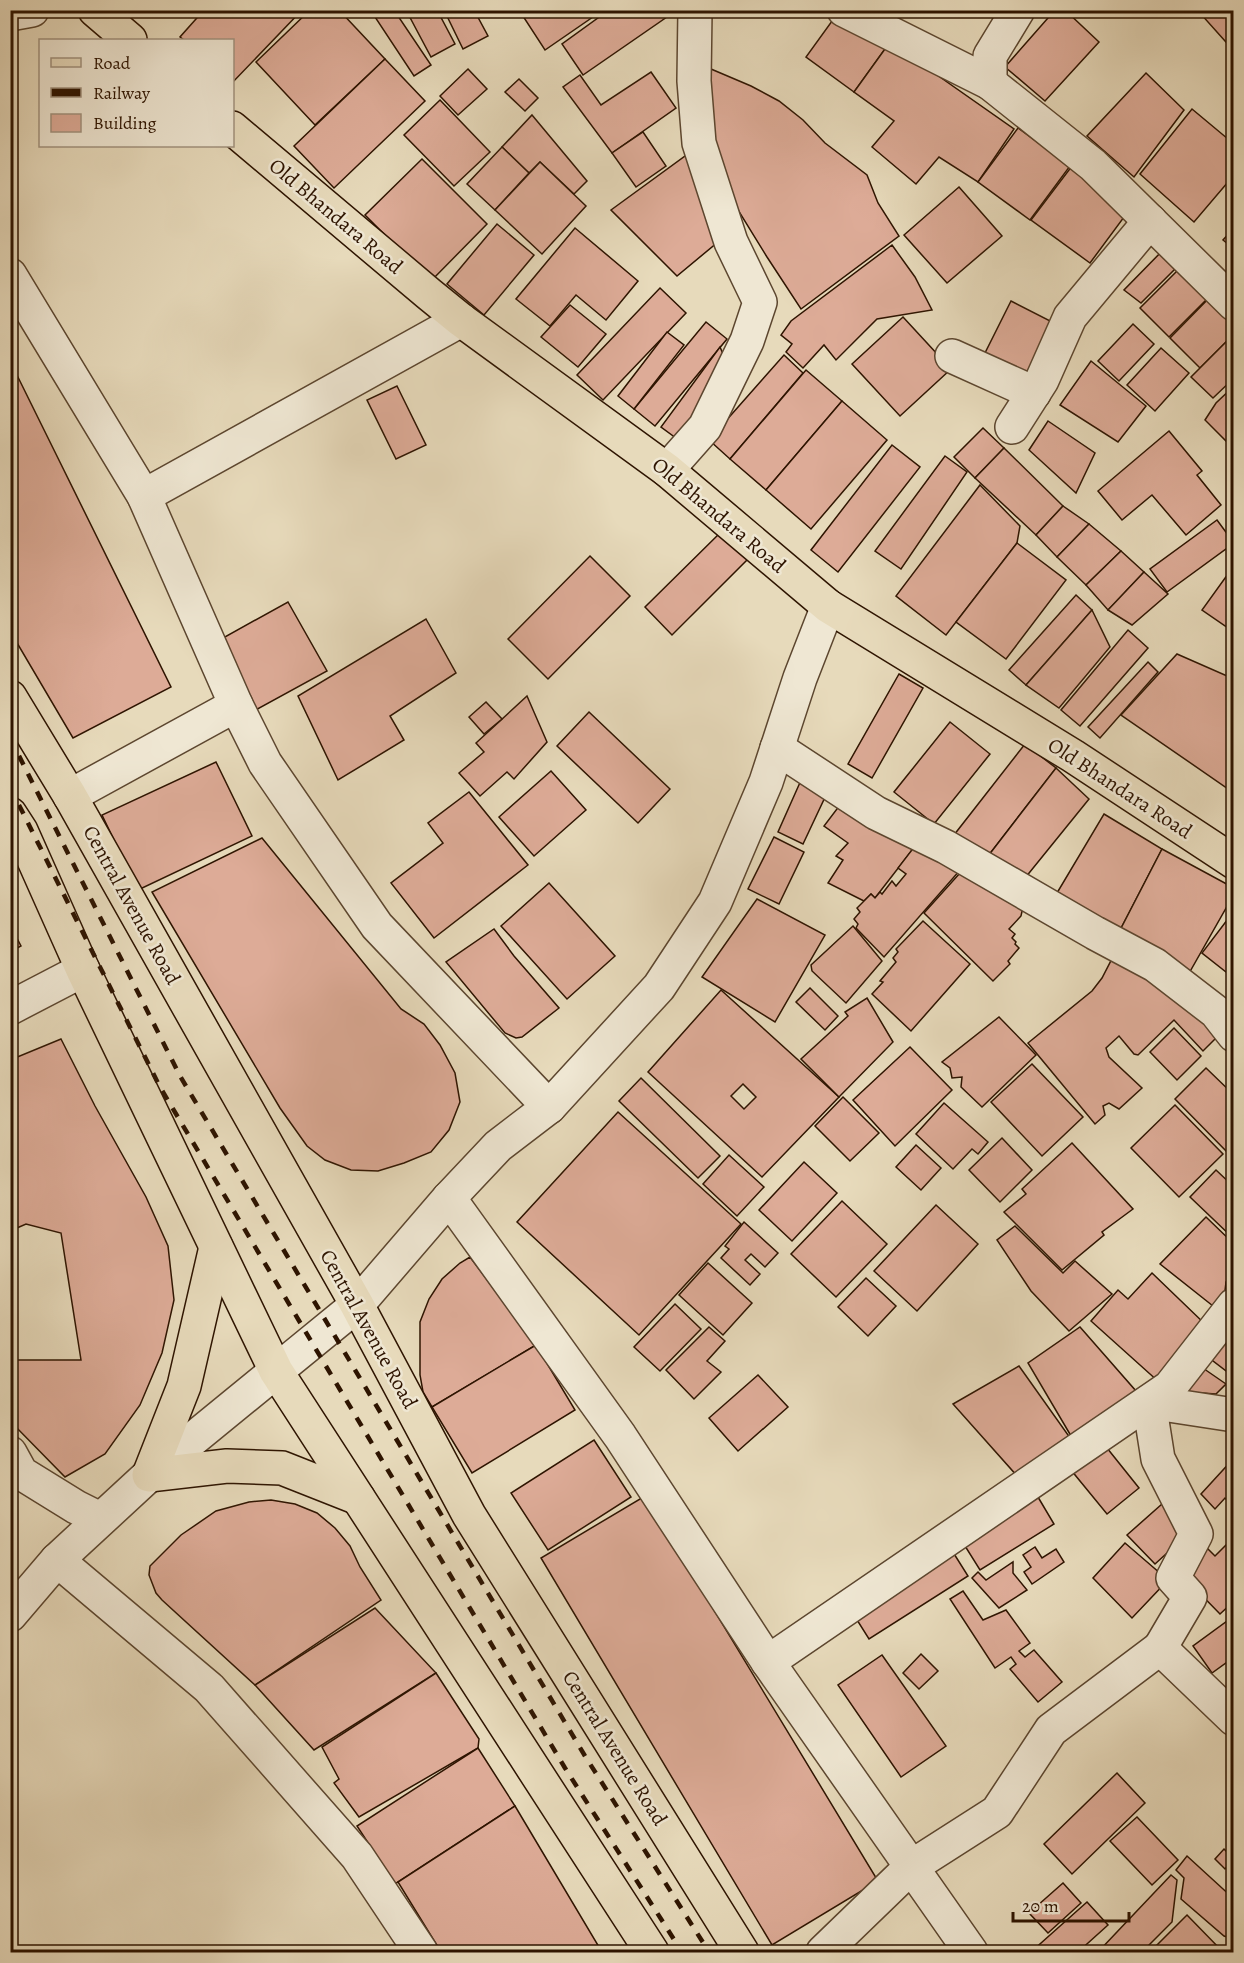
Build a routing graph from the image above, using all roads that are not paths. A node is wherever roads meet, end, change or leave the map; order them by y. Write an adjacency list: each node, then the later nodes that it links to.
1 (32, 10): 6 (street)
2 (95, 10): 7 (main road)
3 (695, 10): 17 (street)
4 (844, 10): 8 (street)
5 (1018, 10): 8 (street)
6 (10, 14)
7 (129, 39)
8 (990, 83): 10 (street)
9 (234, 130): 13 (main road, Old Bhandara Road)
10 (1150, 221): 12 (street); 15 (street)
11 (10, 275): 18 (street)
12 (1233, 304)
13 (461, 320): 17 (main road, Old Bhandara Road); 18 (street)
14 (952, 356): 15 (street)
15 (1034, 393): 16 (street)
16 (1012, 427)
17 (667, 470): 19 (main road, Old Bhandara Road)
18 (144, 496): 21 (street)
19 (828, 606): 22 (street); 25 (main road, Old Bhandara Road)
20 (10, 697): 23 (main road, Central Avenue Road)
21 (236, 705): 23 (street); 29 (street)
22 (777, 748): 28 (street); 29 (street)
23 (70, 796): 32 (main road, Central Avenue Road)
24 (10, 813): 26 (main road)
25 (1233, 862)
26 (83, 970): 27 (street); 31 (main road)
27 (10, 1008)
28 (1233, 1035)
29 (549, 1107): 30 (street)
30 (449, 1198): 32 (street); 44 (street)
31 (216, 1246): 34 (main road); 38 (main road)
32 (357, 1305): 34 (street); 49 (main road, Central Avenue Road)
33 (1233, 1305): 35 (street)
34 (276, 1371): 38 (street); 39 (main road)
35 (1149, 1402): 36 (street); 43 (street); 44 (street)
36 (1233, 1415)
37 (10, 1453): 40 (street)
38 (149, 1475): 39 (main road); 40 (street)
39 (358, 1498): 48 (main road)
40 (100, 1519): 41 (street)
41 (57, 1560): 42 (street); 47 (street)
42 (10, 1615)
43 (1160, 1648): 45 (street); 46 (street)
44 (768, 1662): 46 (street)
45 (1233, 1719)
46 (911, 1867): 50 (street); 51 (street)
47 (421, 1953)
48 (652, 1953)
49 (742, 1953)
50 (823, 1953)
51 (971, 1953)

